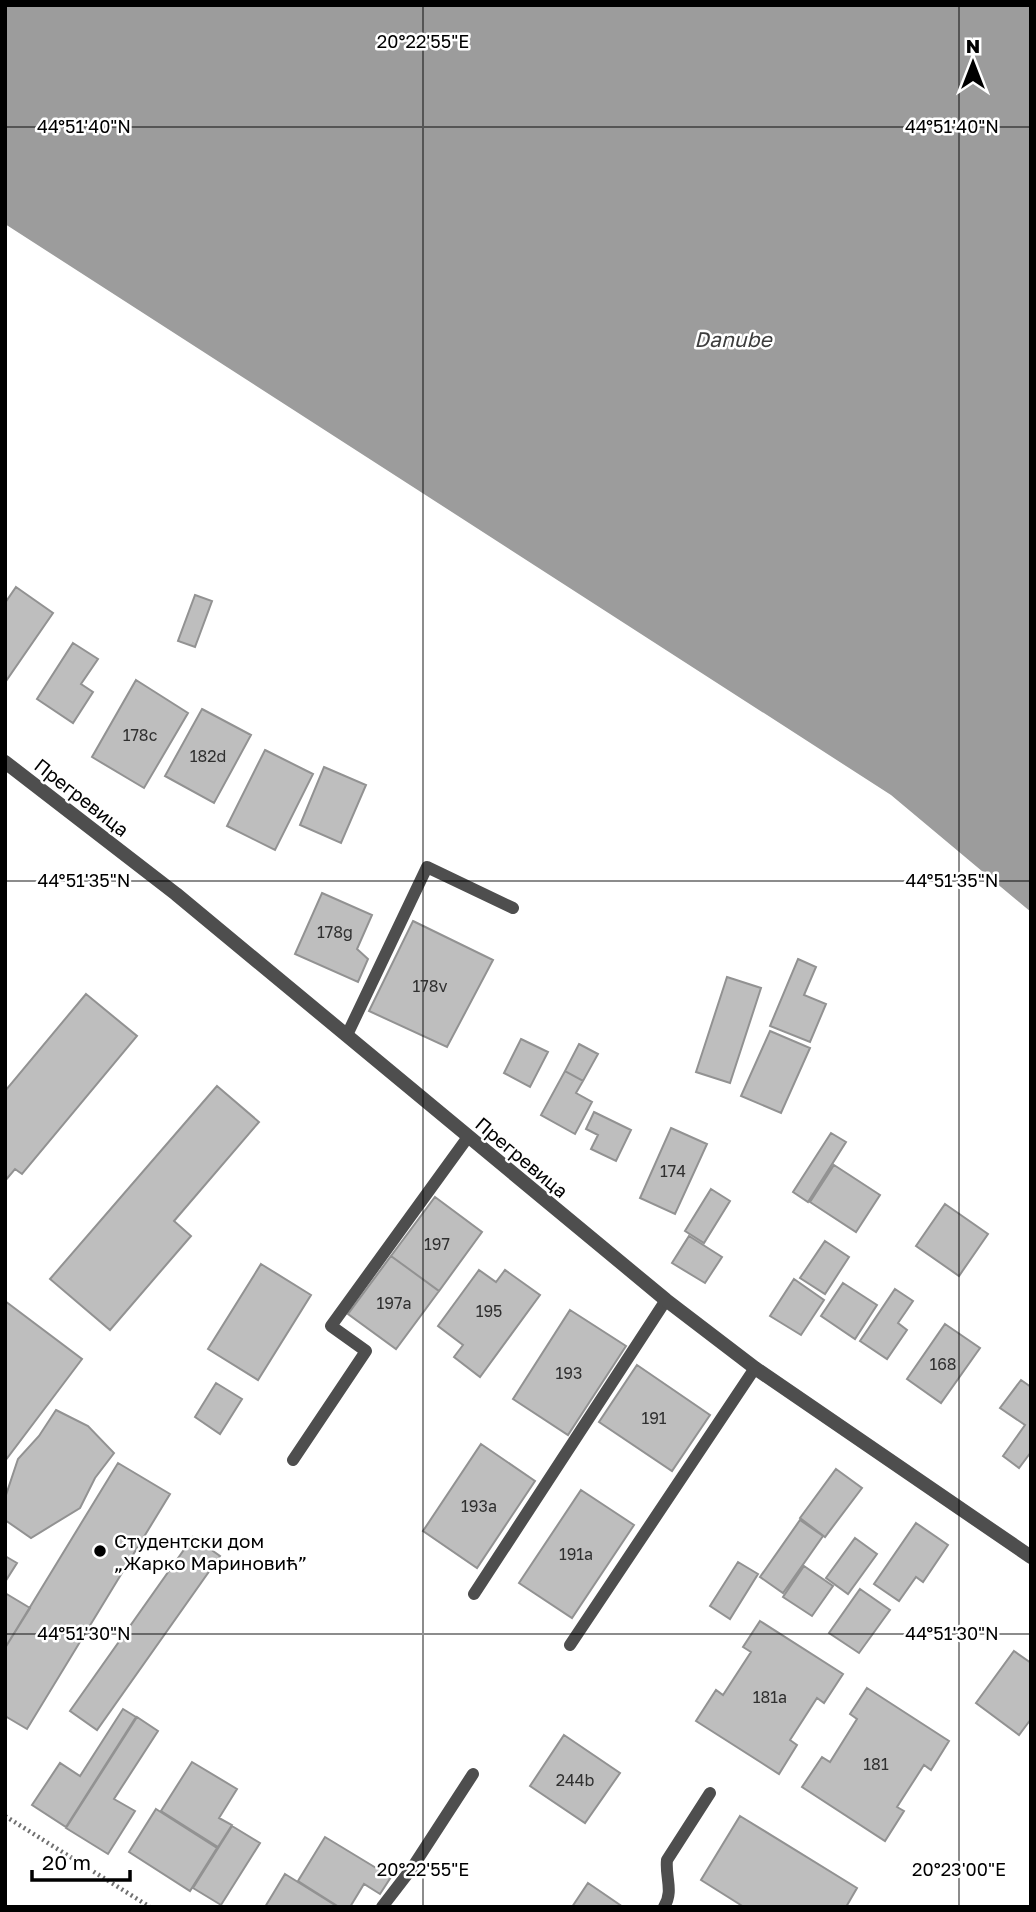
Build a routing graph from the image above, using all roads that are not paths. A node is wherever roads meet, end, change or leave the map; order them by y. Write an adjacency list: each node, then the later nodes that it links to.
1 (5, 762): 3 (street, Прегревица)
2 (513, 908): 3 (lane)
3 (347, 1035): 4 (street, Прегревица)
4 (468, 1137): 5 (street, Прегревица); 7 (lane)
5 (666, 1300): 6 (street, Прегревица); 9 (lane)
6 (755, 1368): 8 (street, Прегревица); 10 (lane)
7 (293, 1460)
8 (1031, 1557)
9 (474, 1594)
10 (570, 1645)
11 (473, 1774): 13 (lane)
12 (710, 1793): 14 (lane)
13 (382, 1907)
14 (664, 1907)

